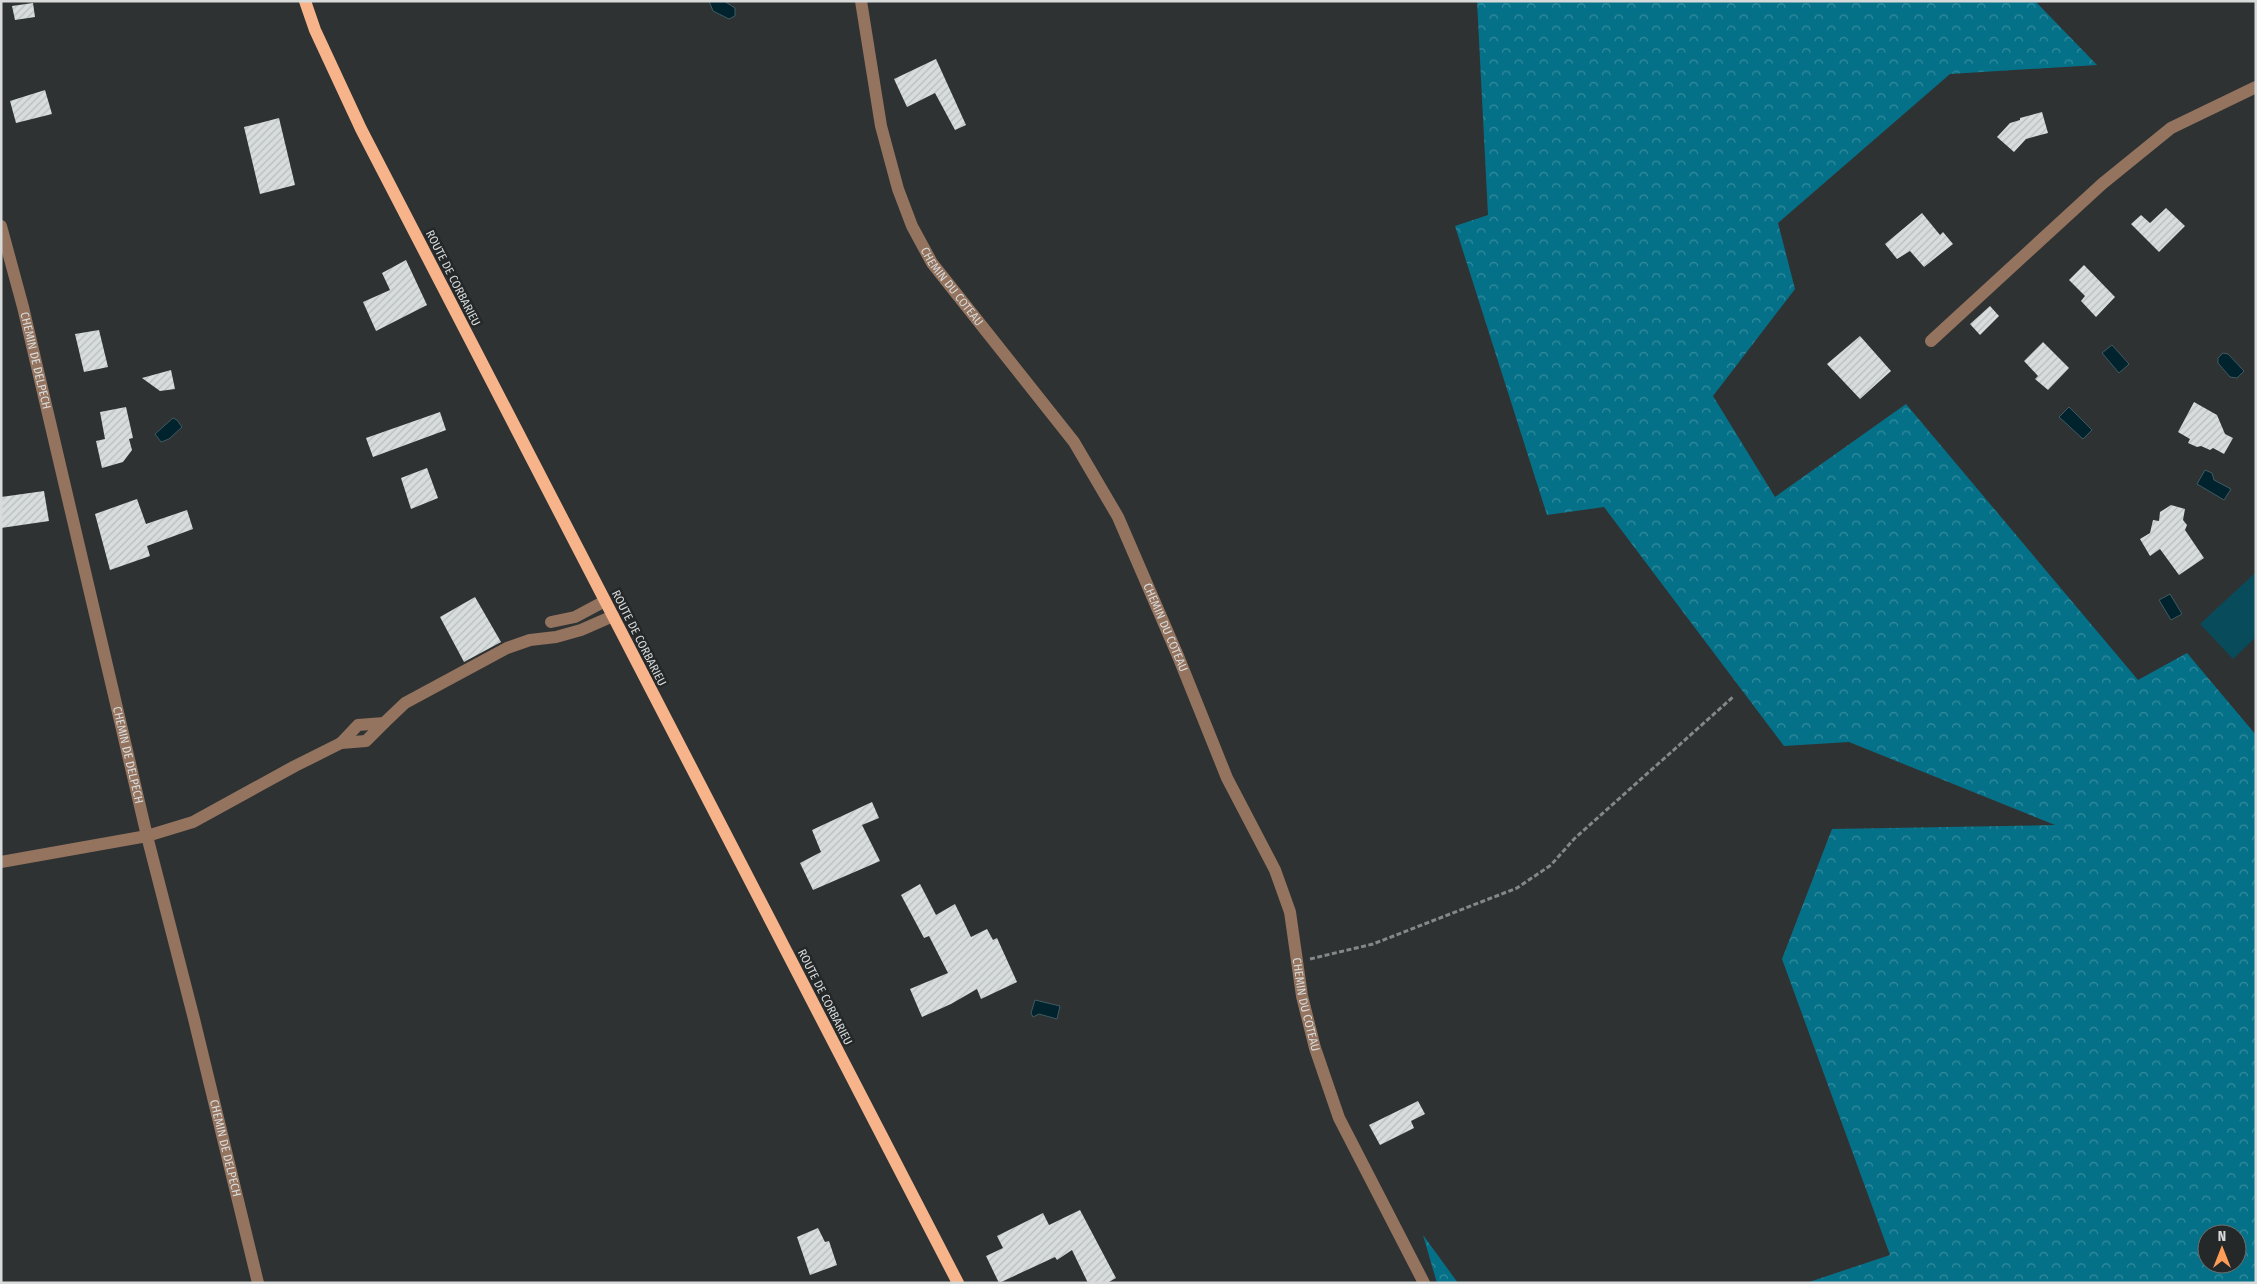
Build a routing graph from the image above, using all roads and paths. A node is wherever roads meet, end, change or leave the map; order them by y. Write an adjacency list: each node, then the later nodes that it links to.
1 (305, 1): 6 (main road, ROUTE DE CORBARIEU)
2 (862, 1): 12 (street, CHEMIN DU COTEAU)
3 (2256, 87): 5 (street)
4 (1, 226): 10 (street, CHEMIN DE DELPECH)
5 (1931, 341)
6 (605, 601): 7 (main road, ROUTE DE CORBARIEU); 8 (street)
7 (613, 616): 10 (street); 14 (main road, ROUTE DE CORBARIEU)
8 (552, 622)
9 (1733, 697): 12 (path)
10 (146, 836): 11 (street); 13 (street, CHEMIN DE DELPECH)
11 (1, 862)
12 (1297, 962): 15 (street, CHEMIN DU COTEAU)
13 (258, 1283)
14 (958, 1283)
15 (1424, 1283)

